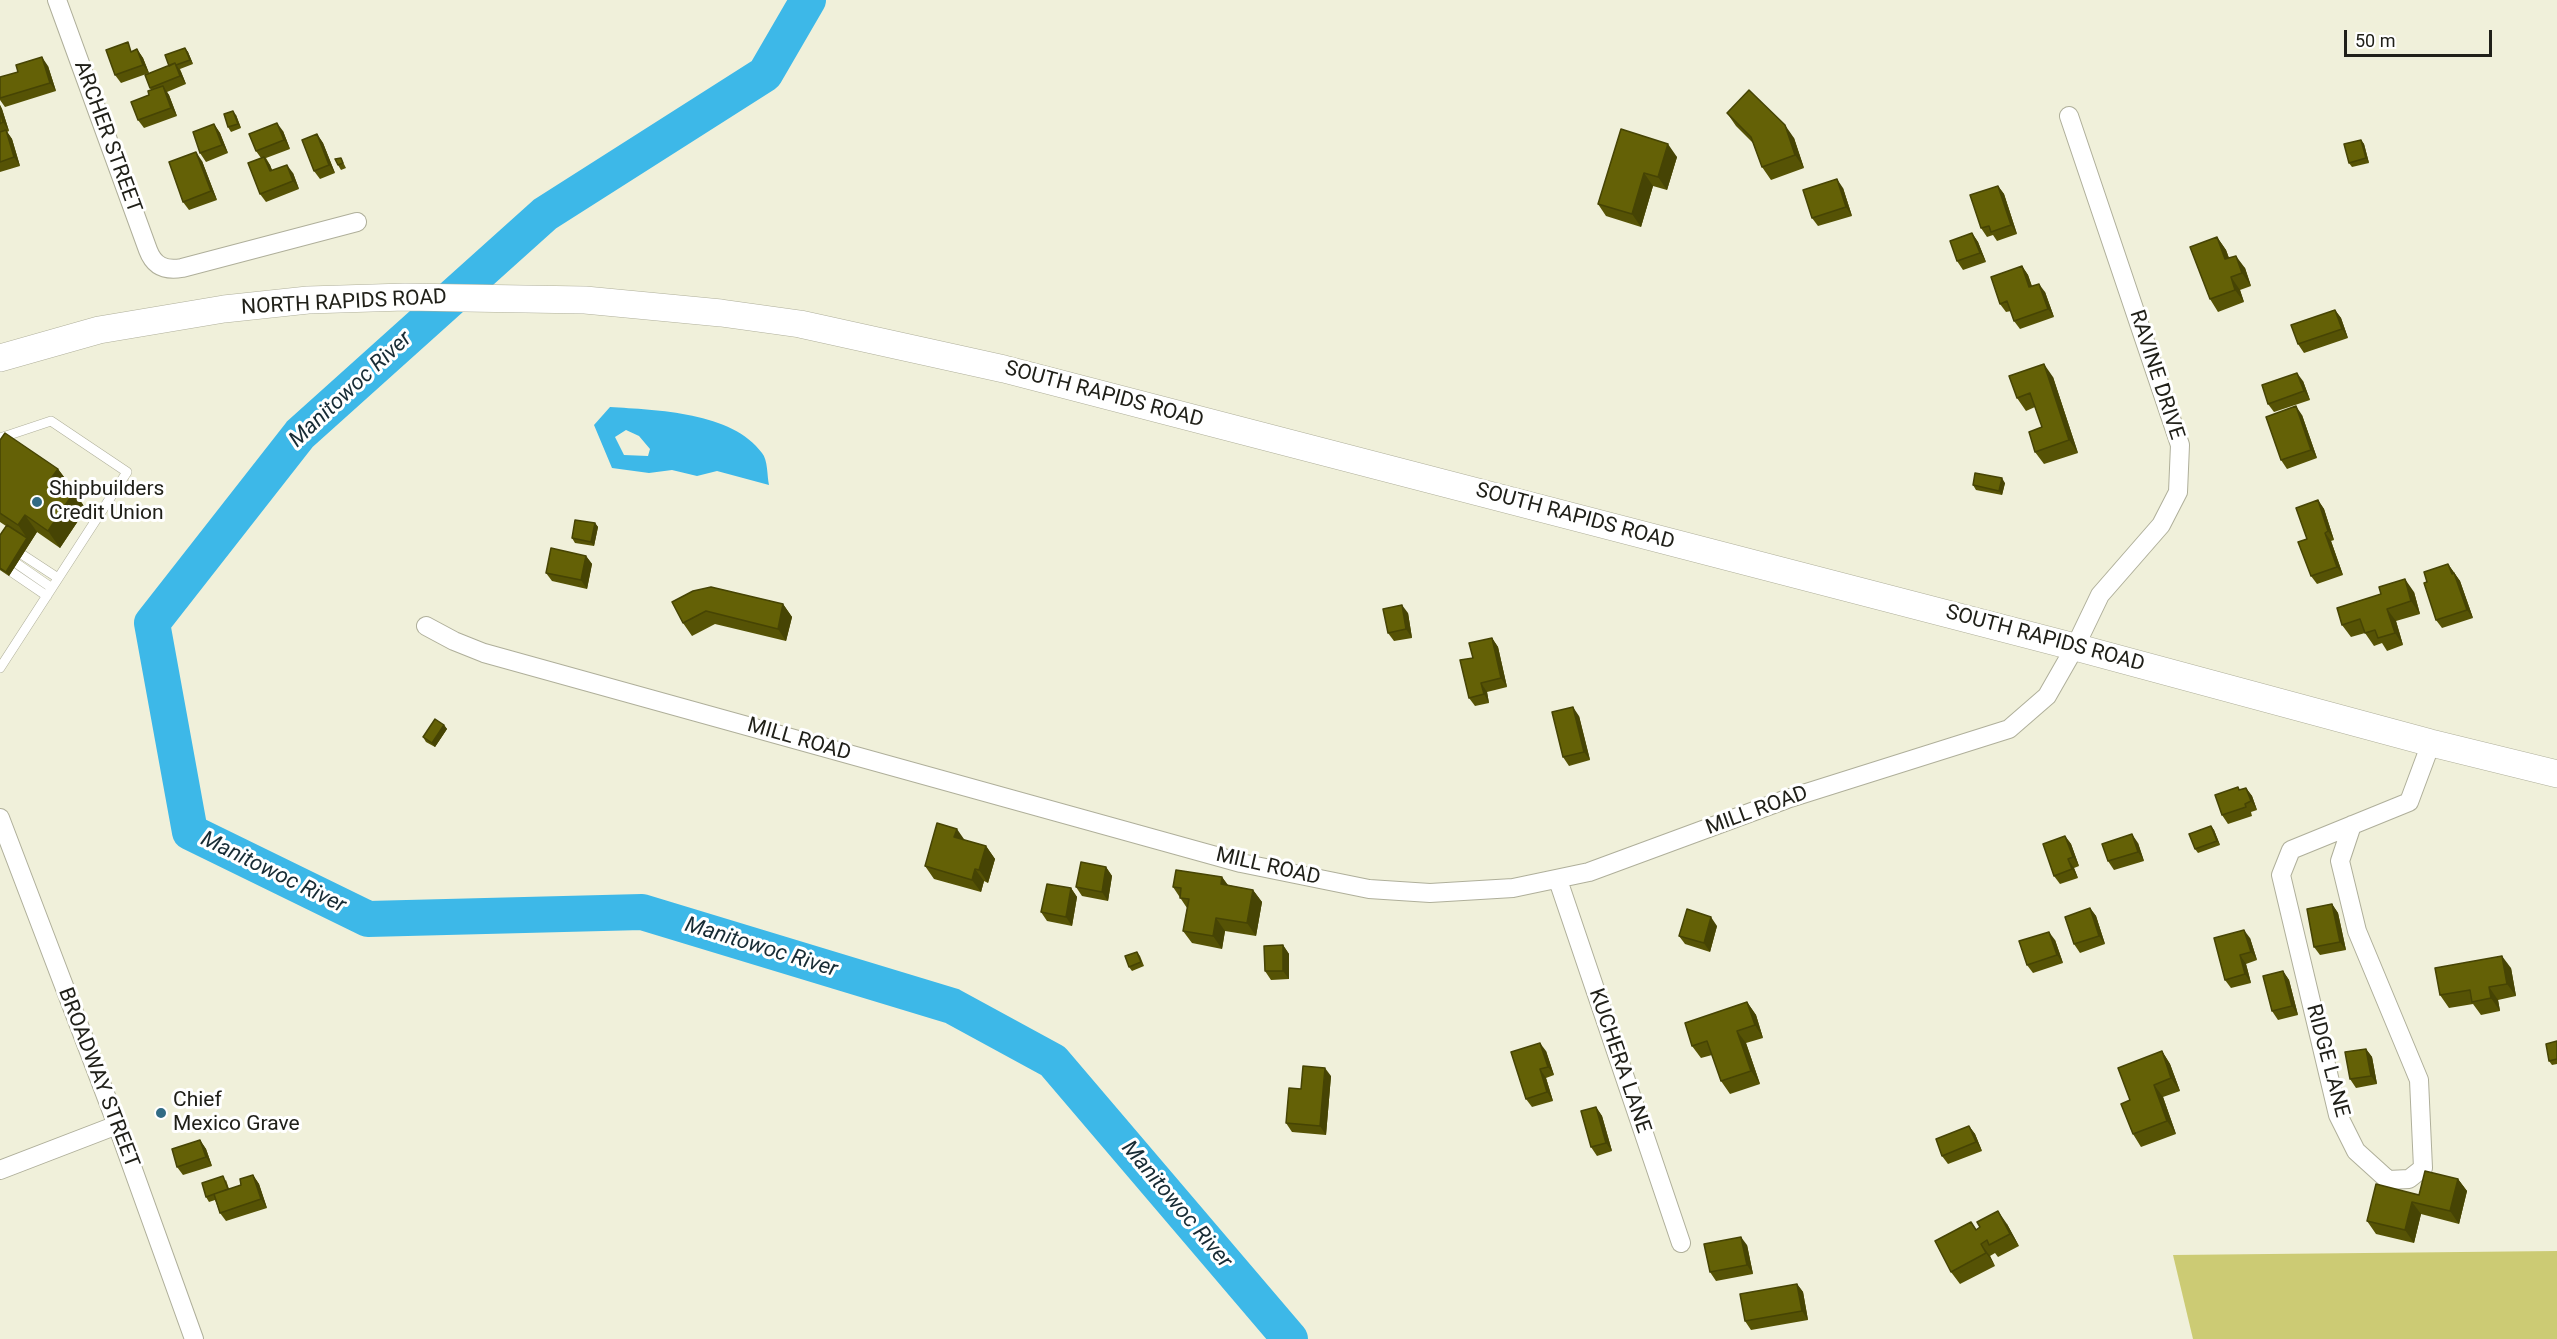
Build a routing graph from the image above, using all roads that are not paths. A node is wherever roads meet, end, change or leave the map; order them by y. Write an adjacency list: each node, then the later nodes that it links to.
1 (57, 0): 3 (street, ARCHER STREET)
2 (2069, 116): 13 (street, RAVINE DRIVE)
3 (357, 222)
4 (585, 300): 5 (main road, NORTH RAPIDS ROAD); 13 (main road, SOUTH RAPIDS ROAD)
5 (0, 357)
6 (0, 438): 10 (lane)
7 (0, 540): 10 (lane)
8 (0, 552): 11 (lane)
9 (0, 564): 11 (lane)
10 (58, 578): 11 (lane)
11 (49, 592): 14 (lane)
12 (426, 626): 19 (street, MILL ROAD)
13 (2075, 646): 15 (main road, SOUTH RAPIDS ROAD); 19 (street, MILL ROAD)
14 (0, 668)
15 (2431, 743): 16 (main road, SOUTH RAPIDS ROAD); 18 (street, RIDGE LANE)
16 (2557, 774)
17 (0, 818): 20 (street, BROADWAY STREET)
18 (2352, 825): 18 (street, RIDGE LANE)
19 (1557, 880): 22 (street, KUCHERA LANE)
20 (117, 1125): 21 (street); 23 (street, BROADWAY STREET)
21 (0, 1170)
22 (1681, 1243)
23 (194, 1339)

